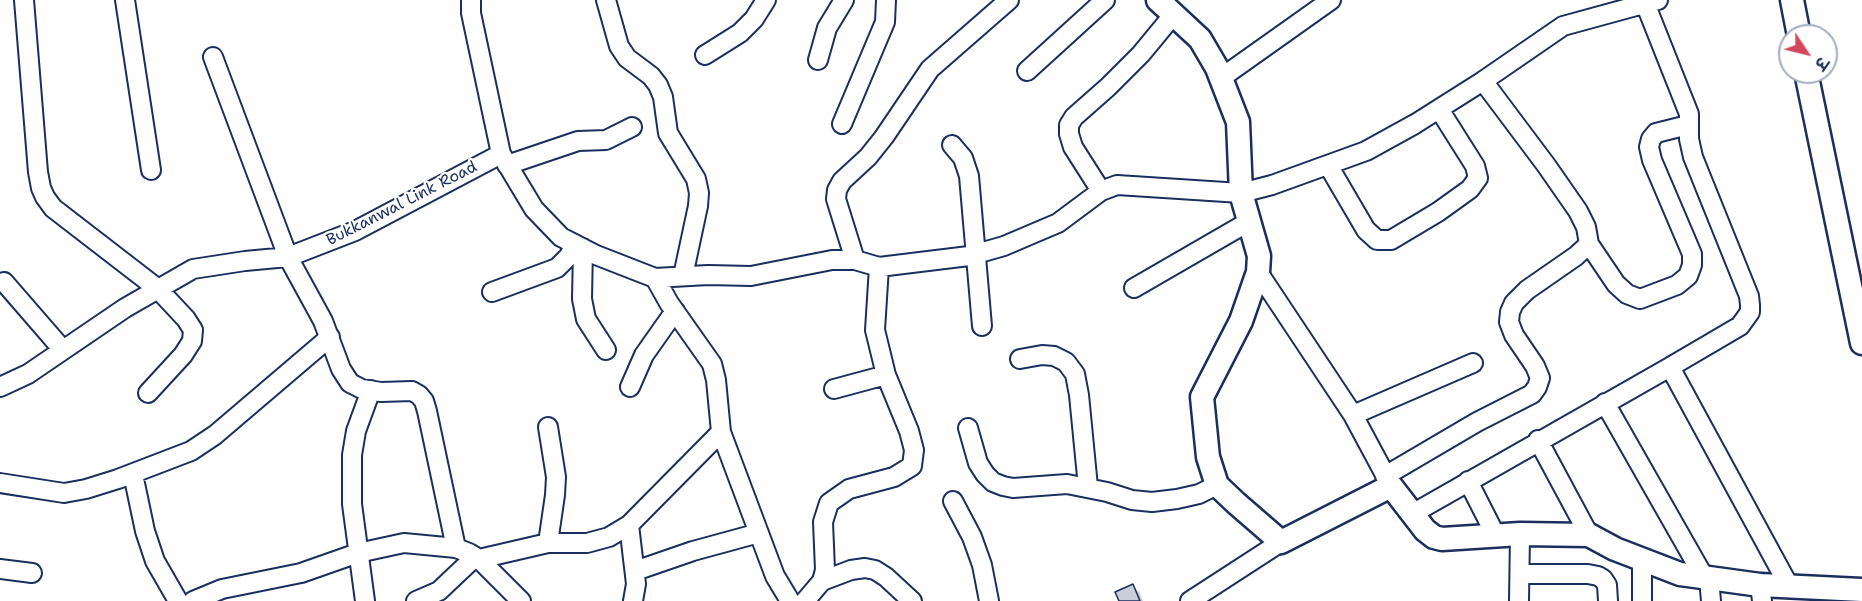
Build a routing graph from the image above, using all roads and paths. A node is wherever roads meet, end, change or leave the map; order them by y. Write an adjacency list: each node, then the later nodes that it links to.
1 (24, 0): 44 (street)
2 (125, 0): 29 (street)
3 (471, 0): 27 (street)
4 (606, 0): 40 (street)
5 (766, 0): 15 (street)
6 (844, 0): 17 (street)
7 (886, 0): 23 (street)
8 (1009, 0): 37 (street)
9 (1105, 0): 18 (street)
10 (1331, 0): 19 (street)
11 (1792, 0): 14 (street)
12 (1652, 2): 20 (street); 24 (street)
13 (1166, 7): 19 (street); 30 (street)
14 (1797, 24)
15 (705, 55)
16 (213, 57): 36 (street)
17 (818, 60)
18 (1027, 71)
19 (1221, 78): 31 (street)
20 (1483, 81): 22 (street); 33 (street)
21 (1808, 84): 49 (street)
22 (1439, 109): 28 (street); 28 (street)
23 (842, 124)
24 (1688, 125): 33 (street); 54 (street)
25 (632, 127): 27 (street, Bukkanwal Link Road)
26 (952, 145): 35 (street)
27 (504, 159): 34 (street); 36 (street, Bukkanwal Link Road)
28 (1328, 165): 31 (street)
29 (150, 170)
30 (1101, 190): 31 (street); 35 (street)
31 (1241, 193): 32 (street)
32 (1250, 221): 39 (street); 43 (street)
33 (1589, 244): 68 (street)
34 (579, 246): 41 (street); 45 (street); 51 (street)
35 (976, 254): 38 (street); 47 (street)
36 (288, 257): 44 (street, Bukkanwal Link Road); 48 (street)
37 (855, 260): 38 (street); 40 (street)
38 (879, 267): 55 (street)
39 (1258, 272): 62 (street); 71 (street)
40 (683, 276): 41 (street)
41 (655, 278): 46 (street)
42 (4, 282): 50 (street)
43 (1134, 288)
44 (159, 289): 50 (street, Bukkanwal Link Road); 60 (street)
45 (492, 292)
46 (675, 311): 57 (street); 65 (street)
47 (982, 326)
48 (330, 337): 59 (street); 67 (street)
49 (1862, 343)
50 (63, 350): 56 (street, Bukkanwal Link Road)
51 (606, 350)
52 (1020, 359): 72 (street)
53 (1473, 363): 62 (street)
54 (1670, 367): 61 (street); 93 (street)
55 (886, 375): 58 (street); 91 (street)
56 (0, 387)
57 (630, 387)
58 (834, 389)
59 (371, 390): 82 (street); 83 (street)
60 (148, 393)
61 (1605, 403): 66 (street); 90 (street)
62 (1353, 415): 68 (street)
63 (548, 427): 81 (street)
64 (968, 428): 72 (street)
65 (721, 432): 75 (street); 76 (street)
66 (1538, 440): 69 (street); 78 (street)
67 (133, 474): 70 (street); 96 (street)
68 (1388, 481): 74 (street); 80 (street)
69 (1468, 481): 74 (street); 79 (street)
70 (0, 483)
71 (1217, 485): 72 (street); 80 (street)
72 (1088, 487)
73 (953, 501): 105 (street)
74 (1412, 514): 79 (street)
75 (629, 525): 81 (street); 87 (street)
76 (759, 533): 87 (street); 102 (street)
77 (1520, 534): 78 (street); 79 (street); 89 (street)
78 (1589, 535): 85 (street)
79 (1496, 536)
80 (1281, 542): 95 (street)
81 (548, 543): 84 (street)
82 (456, 548): 83 (street); 84 (street)
83 (358, 553): 97 (street); 98 (street)
84 (477, 558): 99 (street); 100 (street)
85 (1642, 559): 90 (street); 109 (street)
86 (0, 569): 88 (street)
87 (635, 571): 101 (street)
88 (32, 573)
89 (1520, 574): 107 (street); 108 (street)
90 (1706, 578): 94 (street); 110 (street)
91 (822, 581): 103 (street); 104 (street)
92 (1862, 590): 93 (street)
93 (1802, 591): 94 (street)
94 (1761, 593)
95 (1210, 596): 106 (street)
96 (178, 601)
97 (193, 601)
98 (365, 601)
99 (416, 601)
100 (521, 601)
101 (633, 601)
102 (790, 601)
103 (805, 601)
104 (912, 601)
105 (989, 601)
106 (1190, 601)
107 (1519, 601)
108 (1608, 601)
109 (1642, 601)
110 (1711, 601)

